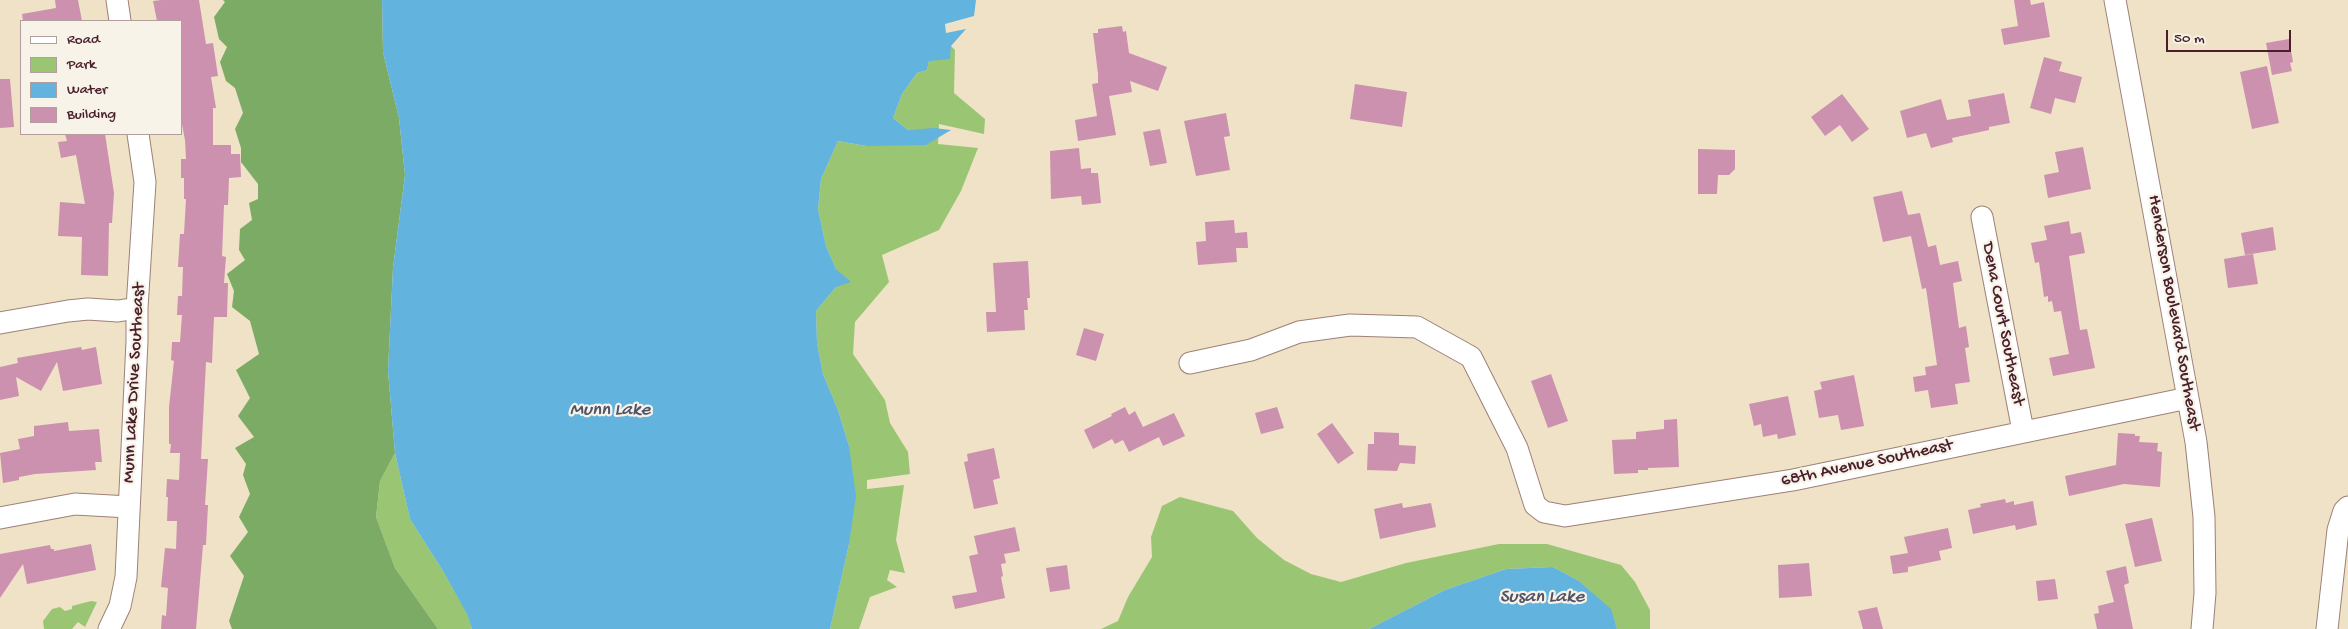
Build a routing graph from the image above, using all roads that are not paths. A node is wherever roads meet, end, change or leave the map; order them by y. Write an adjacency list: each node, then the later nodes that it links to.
1 (116, 0): 3 (street)
2 (2115, 0): 9 (street, Henderson Boulevard Southeast)
3 (120, 20)
4 (138, 135): 6 (street, Munn Lake Drive Southeast)
5 (1982, 217): 10 (street, Dena Court Southeast)
6 (137, 308): 7 (street); 11 (street, Munn Lake Drive Southeast)
7 (0, 323)
8 (1190, 363): 10 (street, 68th Avenue Southeast)
9 (2188, 398): 10 (street, 68th Avenue Southeast); 15 (street, Henderson Boulevard Southeast)
10 (2023, 431)
11 (129, 507): 13 (street); 14 (street, Munn Lake Drive Southeast)
12 (2348, 507): 16 (street)
13 (0, 518)
14 (109, 629)
15 (2202, 629)
16 (2327, 629)

